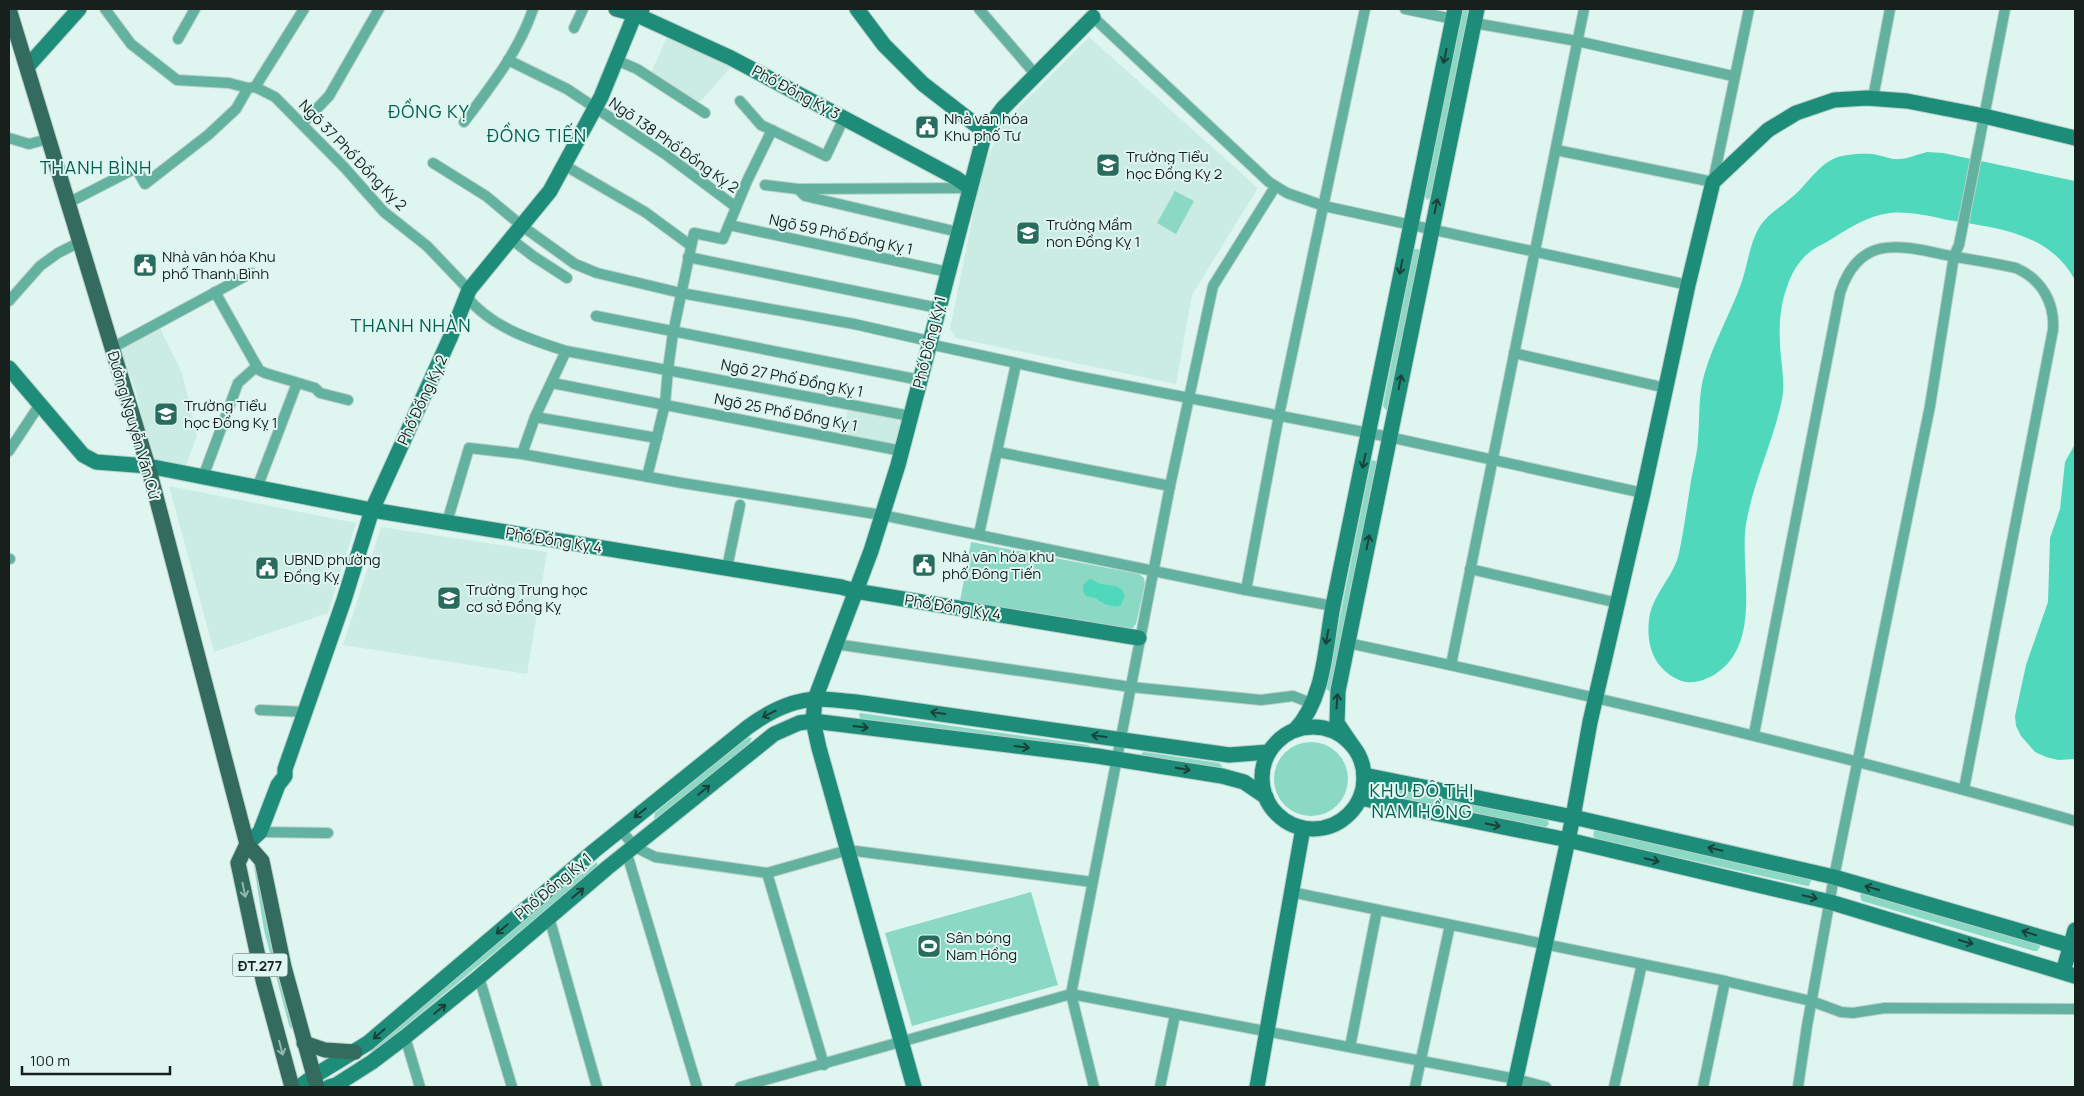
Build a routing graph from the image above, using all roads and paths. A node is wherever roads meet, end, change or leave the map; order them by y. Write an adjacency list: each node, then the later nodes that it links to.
1 (9, 9): 27 (main road, Đường Nguyễn Văn Cừ / ĐT.277)
2 (79, 9): 27 (street)
3 (105, 9): 30 (street, Ngõ 37 Phố Đồng Kỵ 2)
4 (196, 9): 23 (street)
5 (304, 9): 30 (street)
6 (379, 9): 38 (street)
7 (533, 9): 25 (street)
8 (583, 9): 22 (street)
9 (616, 9): 18 (street, Phố Đồng Kỵ 3)
10 (857, 9): 40 (street)
11 (979, 9): 28 (street)
12 (1365, 9): 55 (street)
13 (1405, 9): 19 (street)
14 (1584, 9): 24 (street)
15 (1749, 9): 29 (street)
16 (1887, 9): 31 (street)
17 (2005, 9): 35 (street)
18 (638, 12): 26 (street, Phố Đồng Kỵ 2); 36 (street, Phố Đồng Kỵ 3)
19 (1454, 14): 58 (street, one-way to 58)
20 (1475, 16): 24 (street); 60 (street, one-way to 20)
21 (1093, 17): 28 (street, Phố Đồng Kỵ 1); 51 (street)
22 (574, 28)
23 (178, 39)
24 (1577, 41): 29 (street); 44 (street)
25 (508, 60): 33 (street, Ngõ 138 Phố Đồng Kỵ 2); 37 (street)
26 (616, 60): 33 (street, Phố Đồng Kỵ 2); 34 (street)
27 (27, 68): 43 (main road, Đường Nguyễn Văn Cừ / ĐT.277)
28 (1036, 75): 40 (street, Phố Đồng Kỵ 1)
29 (1734, 76): 45 (street)
30 (252, 87): 38 (street, Ngõ 37 Phố Đồng Kỵ 2); 54 (street)
31 (1873, 98): 35 (street); 46 (street)
32 (740, 101): 39 (street)
33 (595, 108): 48 (street, Phố Đồng Kỵ 2); 56 (street, Ngõ 138 Phố Đồng Kỵ 2)
34 (705, 113)
35 (1984, 116): 42 (street); 66 (street)
36 (844, 118): 39 (street); 52 (street, Phố Đồng Kỵ 3)
37 (464, 122)
38 (302, 124): 74 (street, Ngõ 37 Phố Đồng Kỵ 2)
39 (772, 130): 56 (street)
40 (985, 132): 52 (street, Phố Đồng Kỵ 1)
41 (9, 138): 43 (street)
42 (2075, 138)
43 (48, 140): 54 (main road, Đường Nguyễn Văn Cừ / ĐT.277)
44 (1556, 150): 49 (street); 65 (street)
45 (1718, 152): 46 (street); 49 (street)
46 (1736, 161): 49 (street)
47 (432, 163): 59 (street)
48 (564, 165): 59 (street, Phố Đồng Kỵ 2); 64 (street)
49 (1712, 182): 71 (street)
50 (765, 185): 53 (street)
51 (1275, 187): 55 (street); 91 (street)
52 (970, 188): 53 (street); 61 (street, Phố Đồng Kỵ 1)
53 (798, 189): 61 (street)
54 (68, 203): 63 (main road, Đường Nguyễn Văn Cừ / ĐT.277)
55 (1324, 206): 58 (street); 95 (street)
56 (736, 207): 57 (street)
57 (729, 225): 64 (street); 68 (street, Ngõ 59 Phố Đồng Kỵ 1)
58 (1410, 225): 60 (street); 98 (street, one-way to 98)
59 (522, 226): 62 (street, Phố Đồng Kỵ 2); 73 (street)
60 (1431, 229): 65 (street); 99 (street, one-way to 60)
61 (958, 232): 68 (street, Phố Đồng Kỵ 1)
62 (511, 239): 70 (street); 74 (street, Phố Đồng Kỵ 2)
63 (80, 242): 75 (street); 80 (main road, Đường Nguyễn Văn Cừ / ĐT.277)
64 (690, 245): 67 (street)
65 (1535, 252): 71 (street); 82 (street)
66 (1954, 256): 136 (street); 141 (street); 143 (street)
67 (688, 257): 73 (street); 76 (street)
68 (948, 272): 76 (street, Phố Đồng Kỵ 1)
69 (251, 273): 72 (street)
70 (567, 278)
71 (1688, 284): 90 (street)
72 (215, 292): 80 (street); 84 (street)
73 (681, 293): 78 (street); 79 (street)
74 (468, 294): 81 (street, Ngõ 37 Phố Đồng Kỵ 2); 113 (street, Phố Đồng Kỵ 2)
75 (9, 301)
76 (938, 308): 79 (street, Phố Đồng Kỵ 1)
77 (596, 316): 78 (street)
78 (673, 333): 86 (street); 87 (street)
79 (929, 342): 83 (street); 87 (street, Phố Đồng Kỵ 1)
80 (112, 348): 106 (main road, Đường Nguyễn Văn Cừ / ĐT.277)
81 (566, 351): 86 (street, Ngõ 27 Phố Đồng Kỵ 1); 89 (street)
82 (1514, 353): 90 (street); 105 (street)
83 (1016, 364): 91 (street); 103 (street)
84 (257, 366): 88 (street); 107 (street)
85 (9, 368): 93 (street, Phố Đồng Kỵ 4)
86 (668, 368): 94 (street); 96 (street, Ngõ 27 Phố Đồng Kỵ 1)
87 (920, 380): 96 (street, Phố Đồng Kỵ 1)
88 (298, 383): 92 (street); 110 (street)
89 (552, 383): 94 (street, Ngõ 25 Phố Đồng Kỵ 1); 97 (street)
90 (1666, 388): 111 (street)
91 (1188, 397): 95 (street); 109 (street)
92 (348, 400)
93 (40, 404): 101 (street); 106 (street, Phố Đồng Kỵ 4)
94 (665, 404): 100 (street); 102 (street, Ngõ 25 Phố Đồng Kỵ 1)
95 (1279, 415): 98 (street); 120 (street)
96 (910, 416): 102 (street, Phố Đồng Kỵ 1)
97 (535, 417): 100 (street); 104 (street)
98 (1369, 434): 99 (street); 123 (street, one-way to 123)
99 (1389, 437): 105 (street); 125 (street, one-way to 99)
100 (657, 438): 108 (street)
101 (9, 451)
102 (902, 451): 114 (street, Phố Đồng Kỵ 1)
103 (998, 452): 109 (street); 116 (street)
104 (522, 454): 108 (street); 115 (street)
105 (1493, 459): 111 (street); 118 (street)
106 (148, 466): 107 (street, Phố Đồng Kỵ 4); 153 (main road, Đường Nguyễn Văn Cừ / ĐT.277)
107 (203, 477): 110 (street, Phố Đồng Kỵ 4)
108 (647, 477): 114 (street)
109 (1170, 486): 119 (street)
110 (257, 488): 113 (street, Phố Đồng Kỵ 4)
111 (1643, 493): 122 (street)
112 (740, 505): 117 (street)
113 (372, 510): 115 (street, Phố Đồng Kỵ 4); 133 (street, Phố Đồng Kỵ 2)
114 (882, 515): 116 (street); 121 (street, Phố Đồng Kỵ 1)
115 (447, 522): 117 (street, Phố Đồng Kỵ 4)
116 (979, 534): 119 (street)
117 (727, 568): 121 (street, Phố Đồng Kỵ 4)
118 (1470, 569): 122 (street); 127 (street)
119 (1154, 571): 120 (street); 124 (street)
120 (1246, 590): 123 (street)
121 (855, 591): 124 (street, Phố Đồng Kỵ 4); 126 (street, Phố Đồng Kỵ 1)
122 (1618, 603): 129 (street)
123 (1333, 606): 131 (street, one-way to 131)
124 (1139, 638): 128 (street)
125 (1348, 643): 127 (street); 138 (street, one-way to 125)
126 (835, 644): 128 (street); 130 (street, Phố Đồng Kỵ 1)
127 (1451, 665): 129 (street)
128 (1131, 687): 131 (street); 137 (street)
129 (1596, 697): 136 (street); 146 (street)
130 (815, 699): 134 (street, Phố Đồng Kỵ 1); 137 (street, one-way to 130); 149 (street, Phố Đồng Kỵ 1, one-way to 149)
131 (1313, 704): 135 (street)
132 (260, 710): 133 (street)
133 (305, 712): 150 (street, Phố Đồng Kỵ 2)
134 (813, 721): 140 (street, one-way to 140); 154 (street, Phố Đồng Kỵ 1, one-way to 134); 155 (street)
135 (1295, 730): 138 (street); 139 (street)
136 (1754, 734): 141 (street)
137 (1121, 739): 139 (street); 140 (street)
138 (1352, 745): 142 (street)
139 (1269, 752): 144 (street)
140 (1118, 760): 144 (street, one-way to 144); 158 (street)
141 (1858, 760): 143 (street); 157 (street)
142 (1364, 775): 145 (street); 146 (street)
143 (1964, 789): 147 (street)
144 (1266, 797): 148 (street)
145 (1360, 798): 148 (street); 152 (street, one-way to 152)
146 (1573, 817): 152 (street); 157 (street, one-way to 146)
147 (2075, 821)
148 (1303, 828): 159 (street)
149 (620, 829): 154 (street); 180 (street, Phố Đồng Kỵ 1, one-way to 180)
150 (260, 832): 151 (street); 153 (street, Phố Đồng Kỵ 2)
151 (328, 833)
152 (1568, 840): 160 (street, one-way to 160); 165 (street)
153 (247, 844): 178 (main road, Đường Nguyễn Văn Cừ / ĐT.277); 186 (main road, ĐT.277, one-way to 186)
154 (631, 850): 156 (street); 162 (street, Phố Đồng Kỵ 1, one-way to 154); 191 (street)
155 (848, 850): 156 (street); 158 (street); 177 (street)
156 (768, 873): 182 (street)
157 (1834, 877): 160 (street); 166 (street, one-way to 157)
158 (1092, 882): 171 (street)
159 (1291, 892): 161 (street); 175 (street)
160 (1830, 902): 168 (street, one-way to 168); 172 (street)
161 (1377, 910): 163 (street); 179 (street)
162 (549, 916): 169 (street, Phố Đồng Kỵ 1); 190 (street)
163 (1450, 925): 165 (street); 181 (street)
164 (2075, 930): 166 (street)
165 (1544, 943): 167 (street); 184 (street)
166 (2074, 946): 168 (street)
167 (1642, 964): 170 (street); 199 (street)
168 (2069, 974)
169 (479, 977): 176 (street, Phố Đồng Kỵ 1, one-way to 169); 189 (street)
170 (1725, 981): 172 (street); 200 (street)
171 (1071, 994): 174 (street); 177 (street); 194 (street)
172 (1811, 1001): 173 (street); 201 (street)
173 (2075, 1009)
174 (1175, 1015): 175 (street); 195 (street)
175 (1267, 1030): 179 (street); 196 (street)
176 (405, 1037): 185 (street, Phố Đồng Kỵ 1); 188 (street)
177 (901, 1041): 182 (street); 193 (street)
178 (304, 1043): 180 (main road); 183 (main road, Đường Nguyễn Văn Cừ / ĐT.277)
179 (1350, 1047): 181 (street)
180 (355, 1052): 183 (street, Phố Đồng Kỵ 1)
181 (1420, 1061): 184 (street); 197 (street)
182 (824, 1065): 192 (street)
183 (316, 1082): 187 (street, Phố Đồng Kỵ 1)
184 (1515, 1083): 198 (street)
185 (334, 1086)
186 (292, 1087)
187 (299, 1087)
188 (420, 1087)
189 (512, 1087)
190 (597, 1087)
191 (697, 1087)
192 (740, 1087)
193 (914, 1087)
194 (1094, 1087)
195 (1160, 1087)
196 (1257, 1087)
197 (1415, 1087)
198 (1546, 1087)
199 (1614, 1087)
200 (1703, 1087)
201 (1798, 1087)

